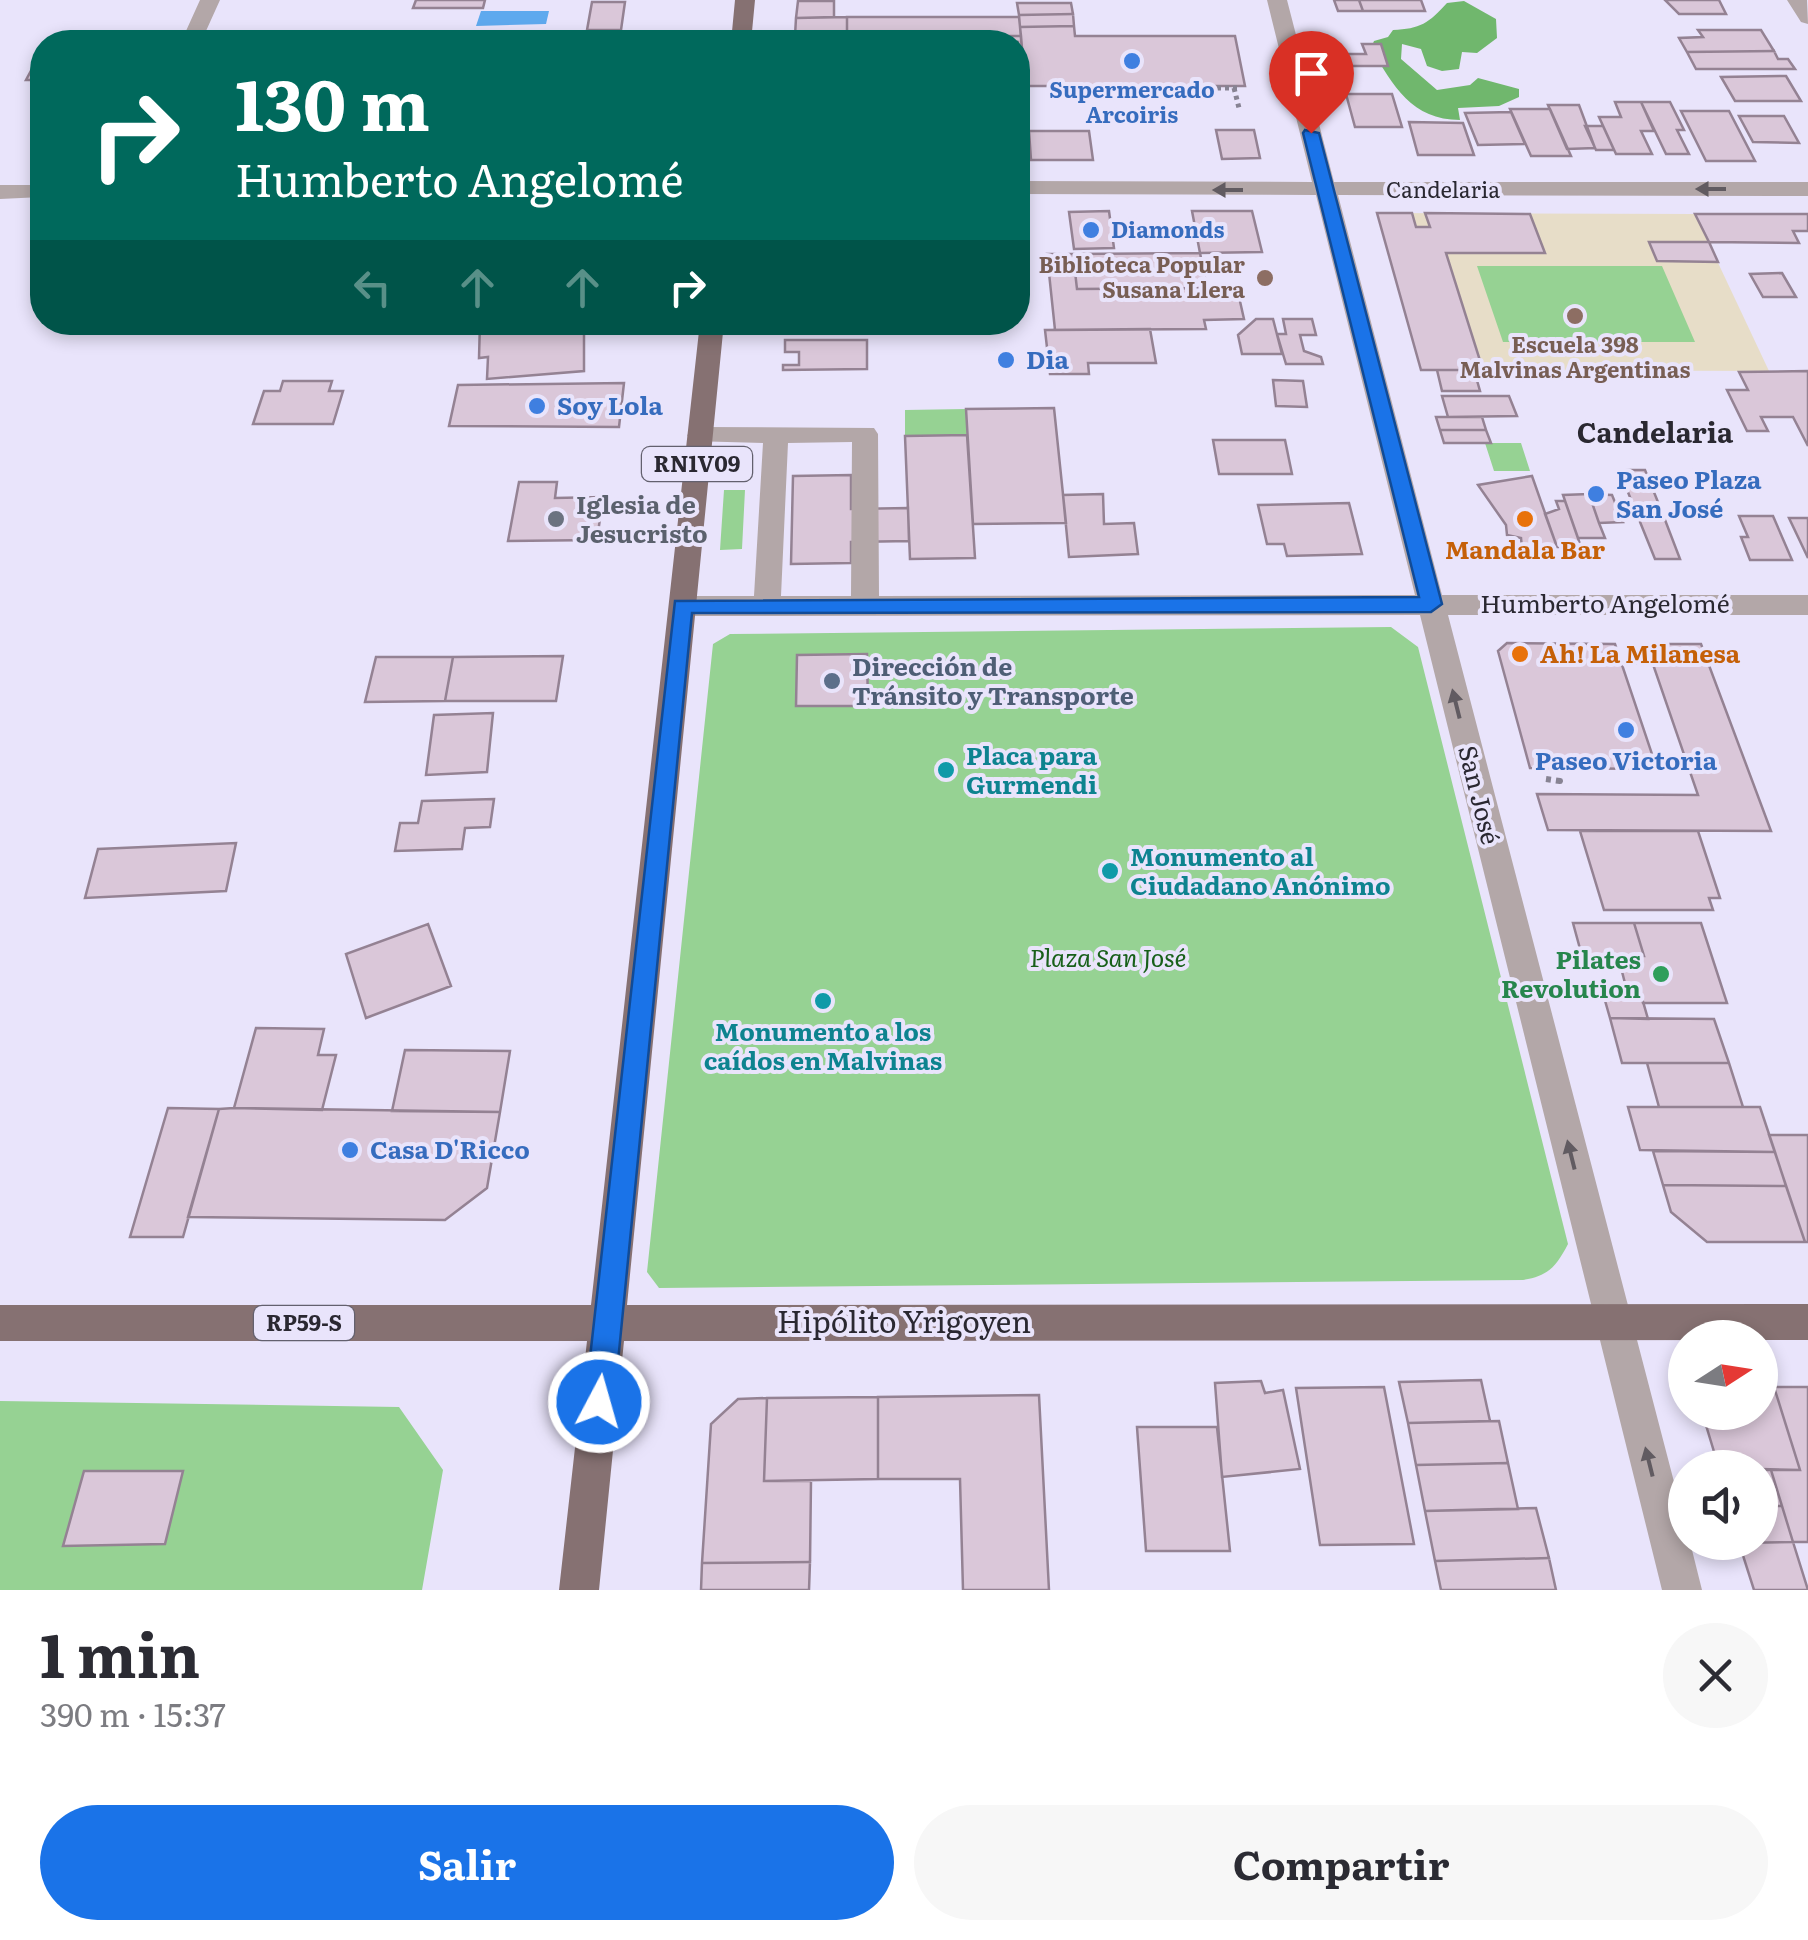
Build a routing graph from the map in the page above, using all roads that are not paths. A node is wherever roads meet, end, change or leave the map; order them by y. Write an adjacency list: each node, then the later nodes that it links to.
1 (210, 0): 6 (street)
2 (745, 0): 7 (main road)
3 (1277, 0): 9 (street, San José)
4 (1797, 0): 5 (street)
5 (1808, 18)
6 (196, 30)
7 (742, 30)
8 (1030, 188): 9 (street, Candelaria, one-way to 8)
9 (1326, 190): 10 (street, Candelaria, one-way to 9); 16 (street, San José)
10 (1808, 190)
11 (0, 192): 12 (street)
12 (30, 192)
13 (711, 335): 15 (main road, RN1V09)
14 (776, 434): 15 (street); 17 (street); 20 (street)
15 (700, 435): 19 (main road, RN1V09)
16 (1431, 604): 17 (street, Humberto Angelomé); 18 (street, Humberto Angelomé); 24 (street, San José, one-way to 16)
17 (865, 605): 20 (street, Humberto Angelomé)
18 (1808, 605)
19 (682, 606): 20 (street, Humberto Angelomé); 23 (main road, RN1V09)
20 (767, 606)
21 (1808, 1322): 24 (main road, Hipólito Yrigoyen / RP59-S)
22 (0, 1323): 23 (main road, Hipólito Yrigoyen / RP59-S)
23 (608, 1323): 24 (main road, Hipólito Yrigoyen / RP59-S); 25 (main road, RN1V09)
24 (1614, 1324): 26 (street, San José, one-way to 24)
25 (579, 1590)
26 (1682, 1590)

